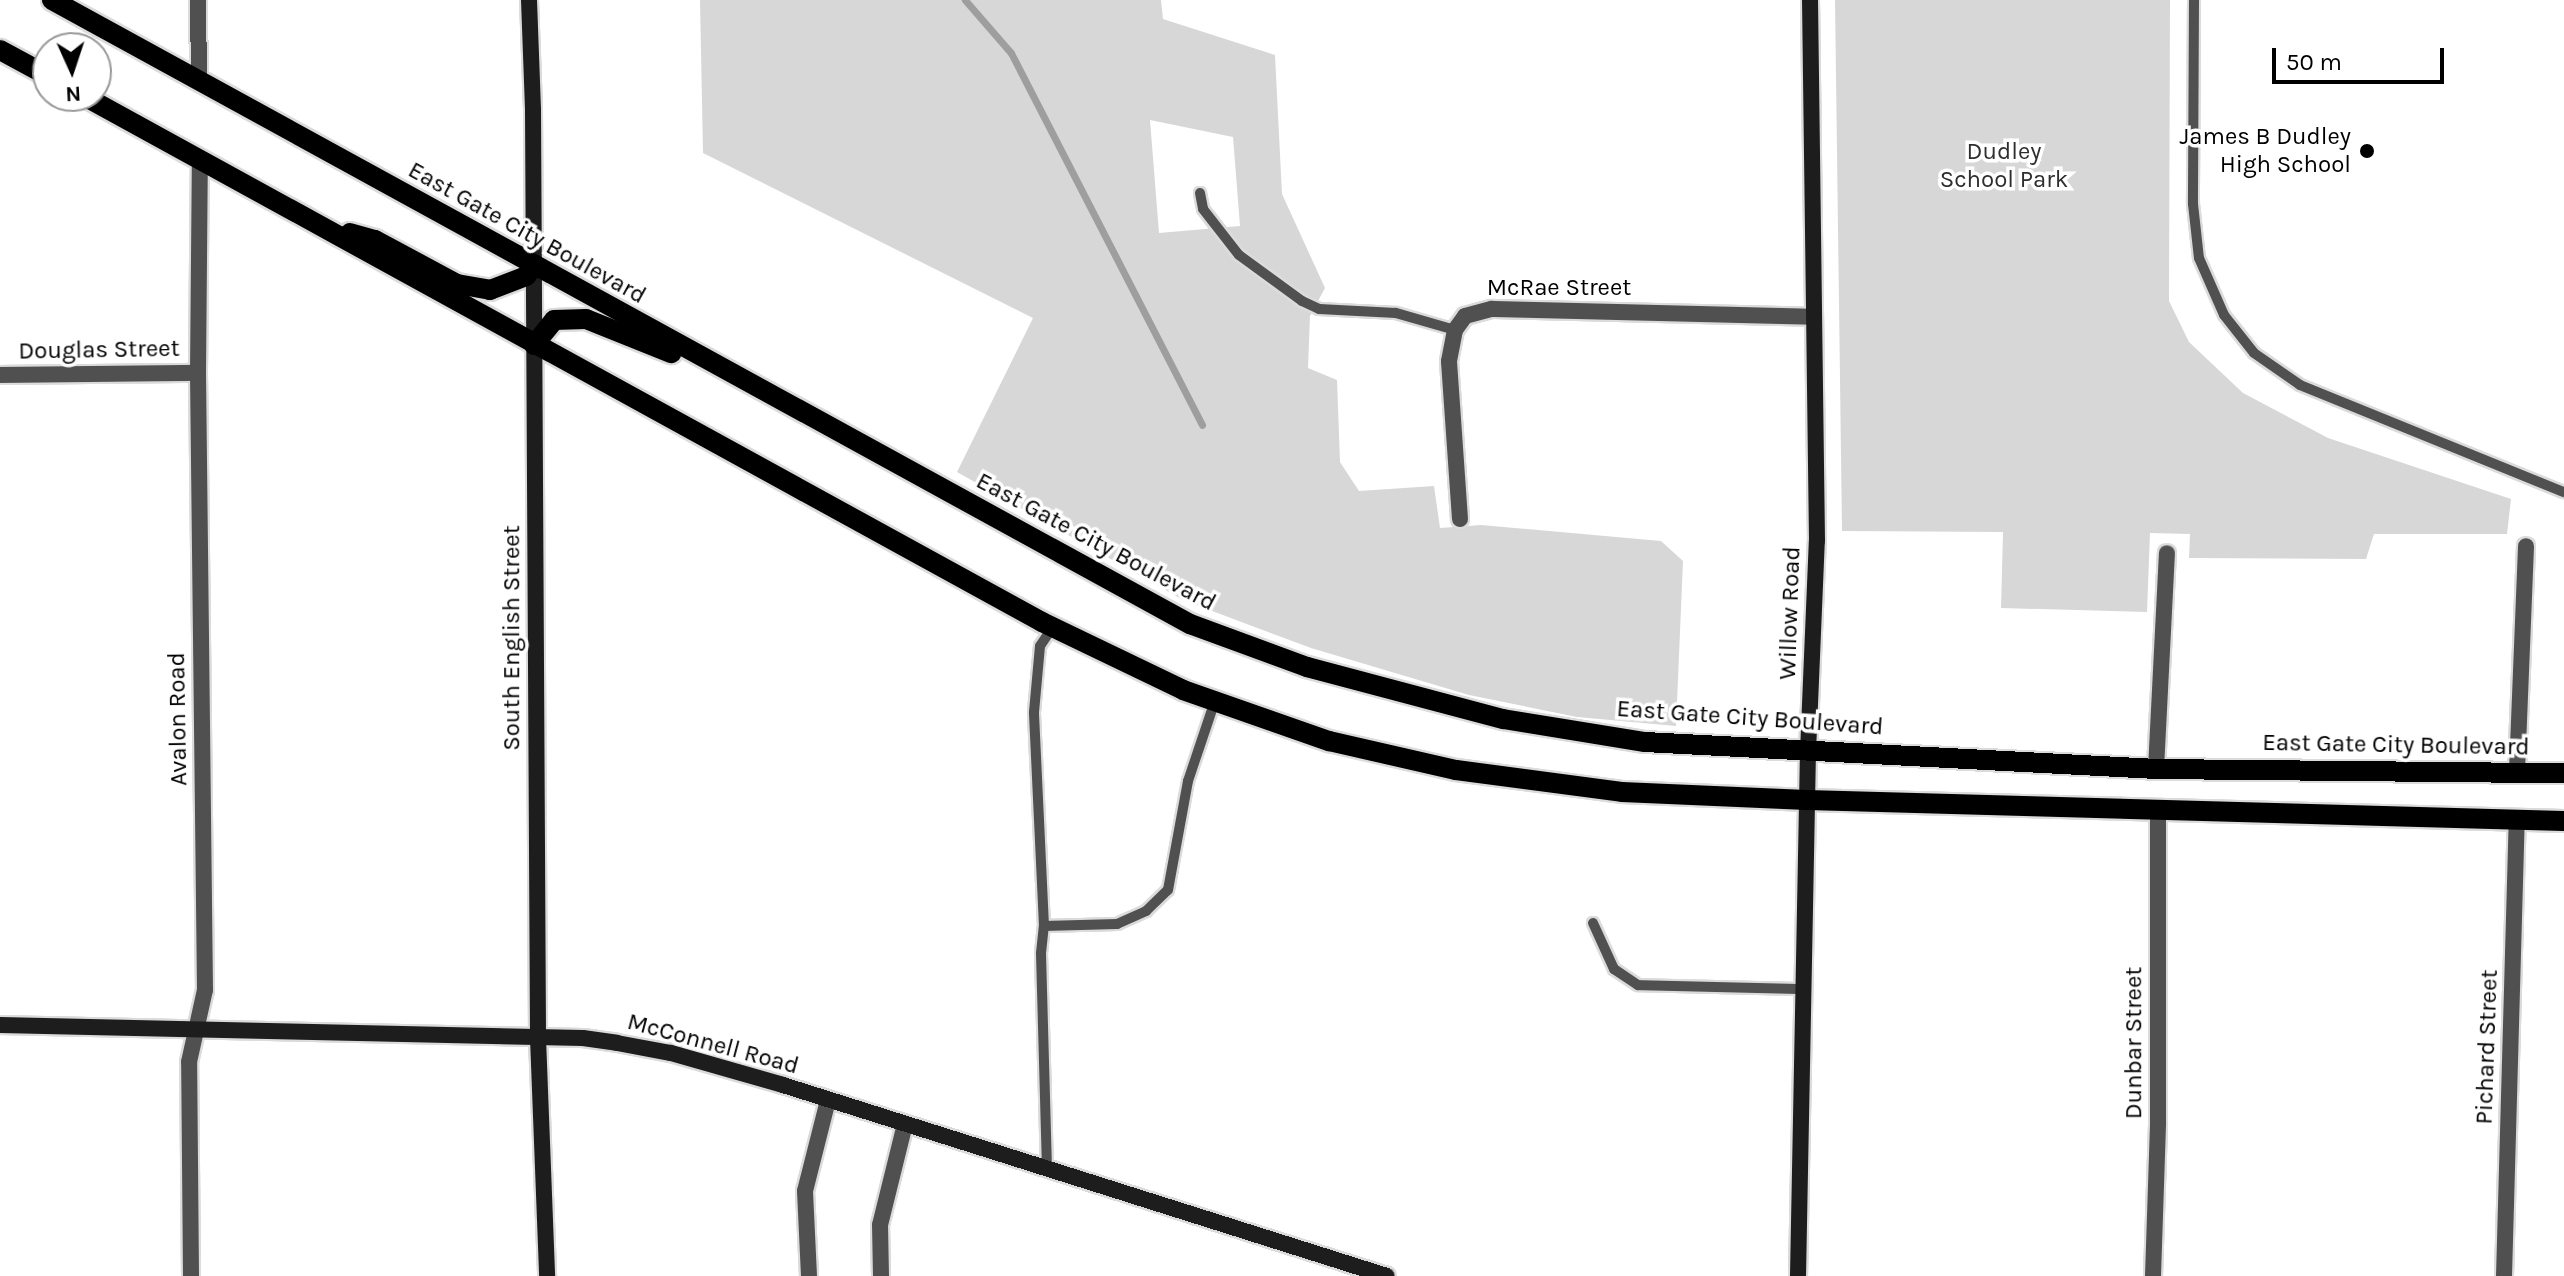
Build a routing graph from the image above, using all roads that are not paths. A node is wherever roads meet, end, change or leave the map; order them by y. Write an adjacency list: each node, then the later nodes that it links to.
1 (52, 0): 8 (main road, East Gate City Boulevard)
2 (198, 0): 8 (street)
3 (529, 0): 13 (street, South English Street)
4 (1810, 0): 14 (street, Willow Road)
5 (2194, 0): 20 (lane)
6 (0, 50): 7 (main road)
7 (32, 67)
8 (199, 82): 13 (main road, East Gate City Boulevard)
9 (112, 111): 10 (main road)
10 (200, 159): 12 (main road); 17 (street, Avalon Road)
11 (1200, 193): 15 (lane)
12 (316, 223): 13 (main road); 16 (main road)
13 (534, 266): 16 (street, South English Street); 19 (main road, East Gate City Boulevard)
14 (1814, 317): 15 (street, McRae Street); 26 (street, Willow Road)
15 (1455, 330): 21 (street)
16 (534, 345): 19 (main road); 24 (main road); 39 (street, South English Street)
17 (198, 373): 18 (street, Douglas Street); 38 (street, Avalon Road)
18 (0, 375)
19 (756, 387): 26 (main road, East Gate City Boulevard)
20 (2564, 492)
21 (1460, 519)
22 (2526, 546): 28 (street)
23 (2167, 553): 27 (street)
24 (1053, 627): 25 (main road); 35 (lane)
25 (1215, 701): 30 (main road); 35 (lane)
26 (1808, 752): 27 (main road, East Gate City Boulevard); 30 (street, Willow Road)
27 (2156, 769): 28 (main road, East Gate City Boulevard)
28 (2517, 771): 29 (main road, East Gate City Boulevard)
29 (2564, 773)
30 (1807, 800): 31 (main road); 36 (street, Willow Road)
31 (2158, 809): 32 (main road); 49 (street, Dunbar Street)
32 (2517, 819): 33 (main road); 50 (street, Pichard Street)
33 (2564, 821)
34 (1593, 923): 36 (lane)
35 (1044, 926): 42 (lane)
36 (1804, 989): 48 (street, Willow Road)
37 (0, 1025): 38 (street, McConnell Road)
38 (197, 1028): 39 (street, McConnell Road); 43 (street, Avalon Road)
39 (538, 1038): 40 (street, McConnell Road); 44 (street, South English Street)
40 (828, 1100): 41 (street, McConnell Road); 45 (street)
41 (905, 1124): 42 (street, McConnell Road); 46 (street)
42 (1047, 1169): 47 (street, McConnell Road)
43 (191, 1276)
44 (547, 1276)
45 (809, 1276)
46 (881, 1276)
47 (1387, 1276)
48 (1798, 1276)
49 (2153, 1276)
50 (2504, 1276)

